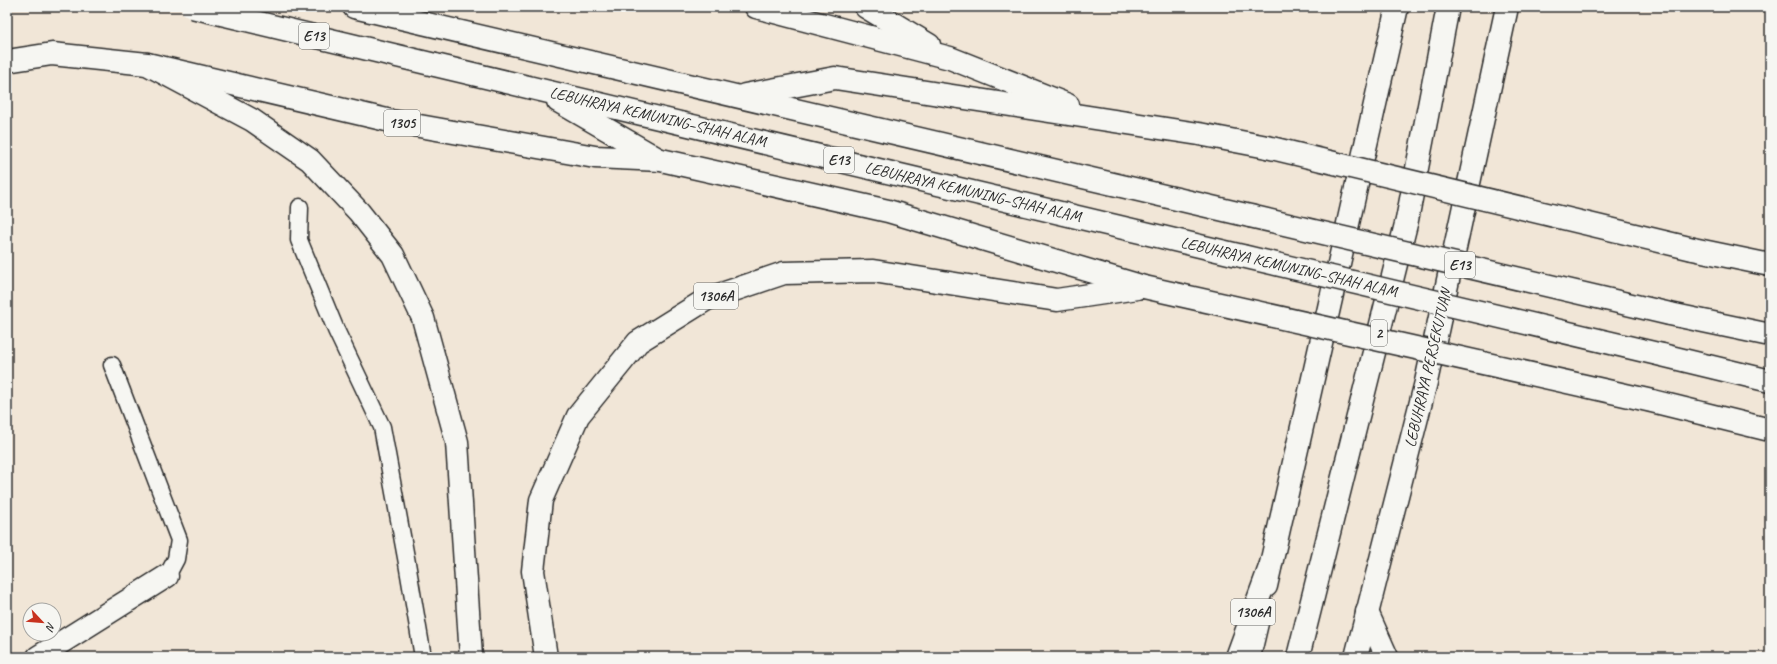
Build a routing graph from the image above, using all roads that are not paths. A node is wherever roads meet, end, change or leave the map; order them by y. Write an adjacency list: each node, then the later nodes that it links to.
1 (192, 7): 11 (main road, LEBUHRAYA KEMUNING–SHAH ALAM / E13, bridge)
2 (354, 7): 12 (main road, E13)
3 (756, 7): 8 (main road)
4 (866, 7): 8 (main road)
5 (1397, 7): 22 (main road)
6 (1448, 7): 31 (main road, 2)
7 (1506, 7): 24 (main road, LEBUHRAYA PERSEKUTUAN)
8 (950, 58): 13 (main road)
9 (7, 60): 10 (main road)
10 (147, 64): 14 (main road, 1305); 27 (main road)
11 (538, 89): 14 (main road); 20 (main road, LEBUHRAYA KEMUNING–SHAH ALAM / E13, bridge)
12 (738, 96): 13 (main road); 18 (main road, E13, bridge)
13 (1104, 119): 16 (main road, bridge)
14 (661, 160): 17 (main road)
15 (300, 207): 26 (lane)
16 (1770, 265)
17 (1144, 287): 21 (main road, bridge); 28 (main road, 1306A)
18 (1770, 335)
19 (112, 365): 23 (lane)
20 (1770, 380)
21 (1770, 430)
22 (1270, 567): 29 (main road, 1306A); 30 (main road)
23 (167, 576): 25 (main road)
24 (1367, 612): 32 (main road, LEBUHRAYA PERSEKUTUAN); 33 (main road)
25 (38, 657)
26 (423, 657)
27 (471, 657)
28 (546, 657)
29 (1237, 657)
30 (1250, 657)
31 (1298, 657)
32 (1356, 657)
33 (1387, 657)

